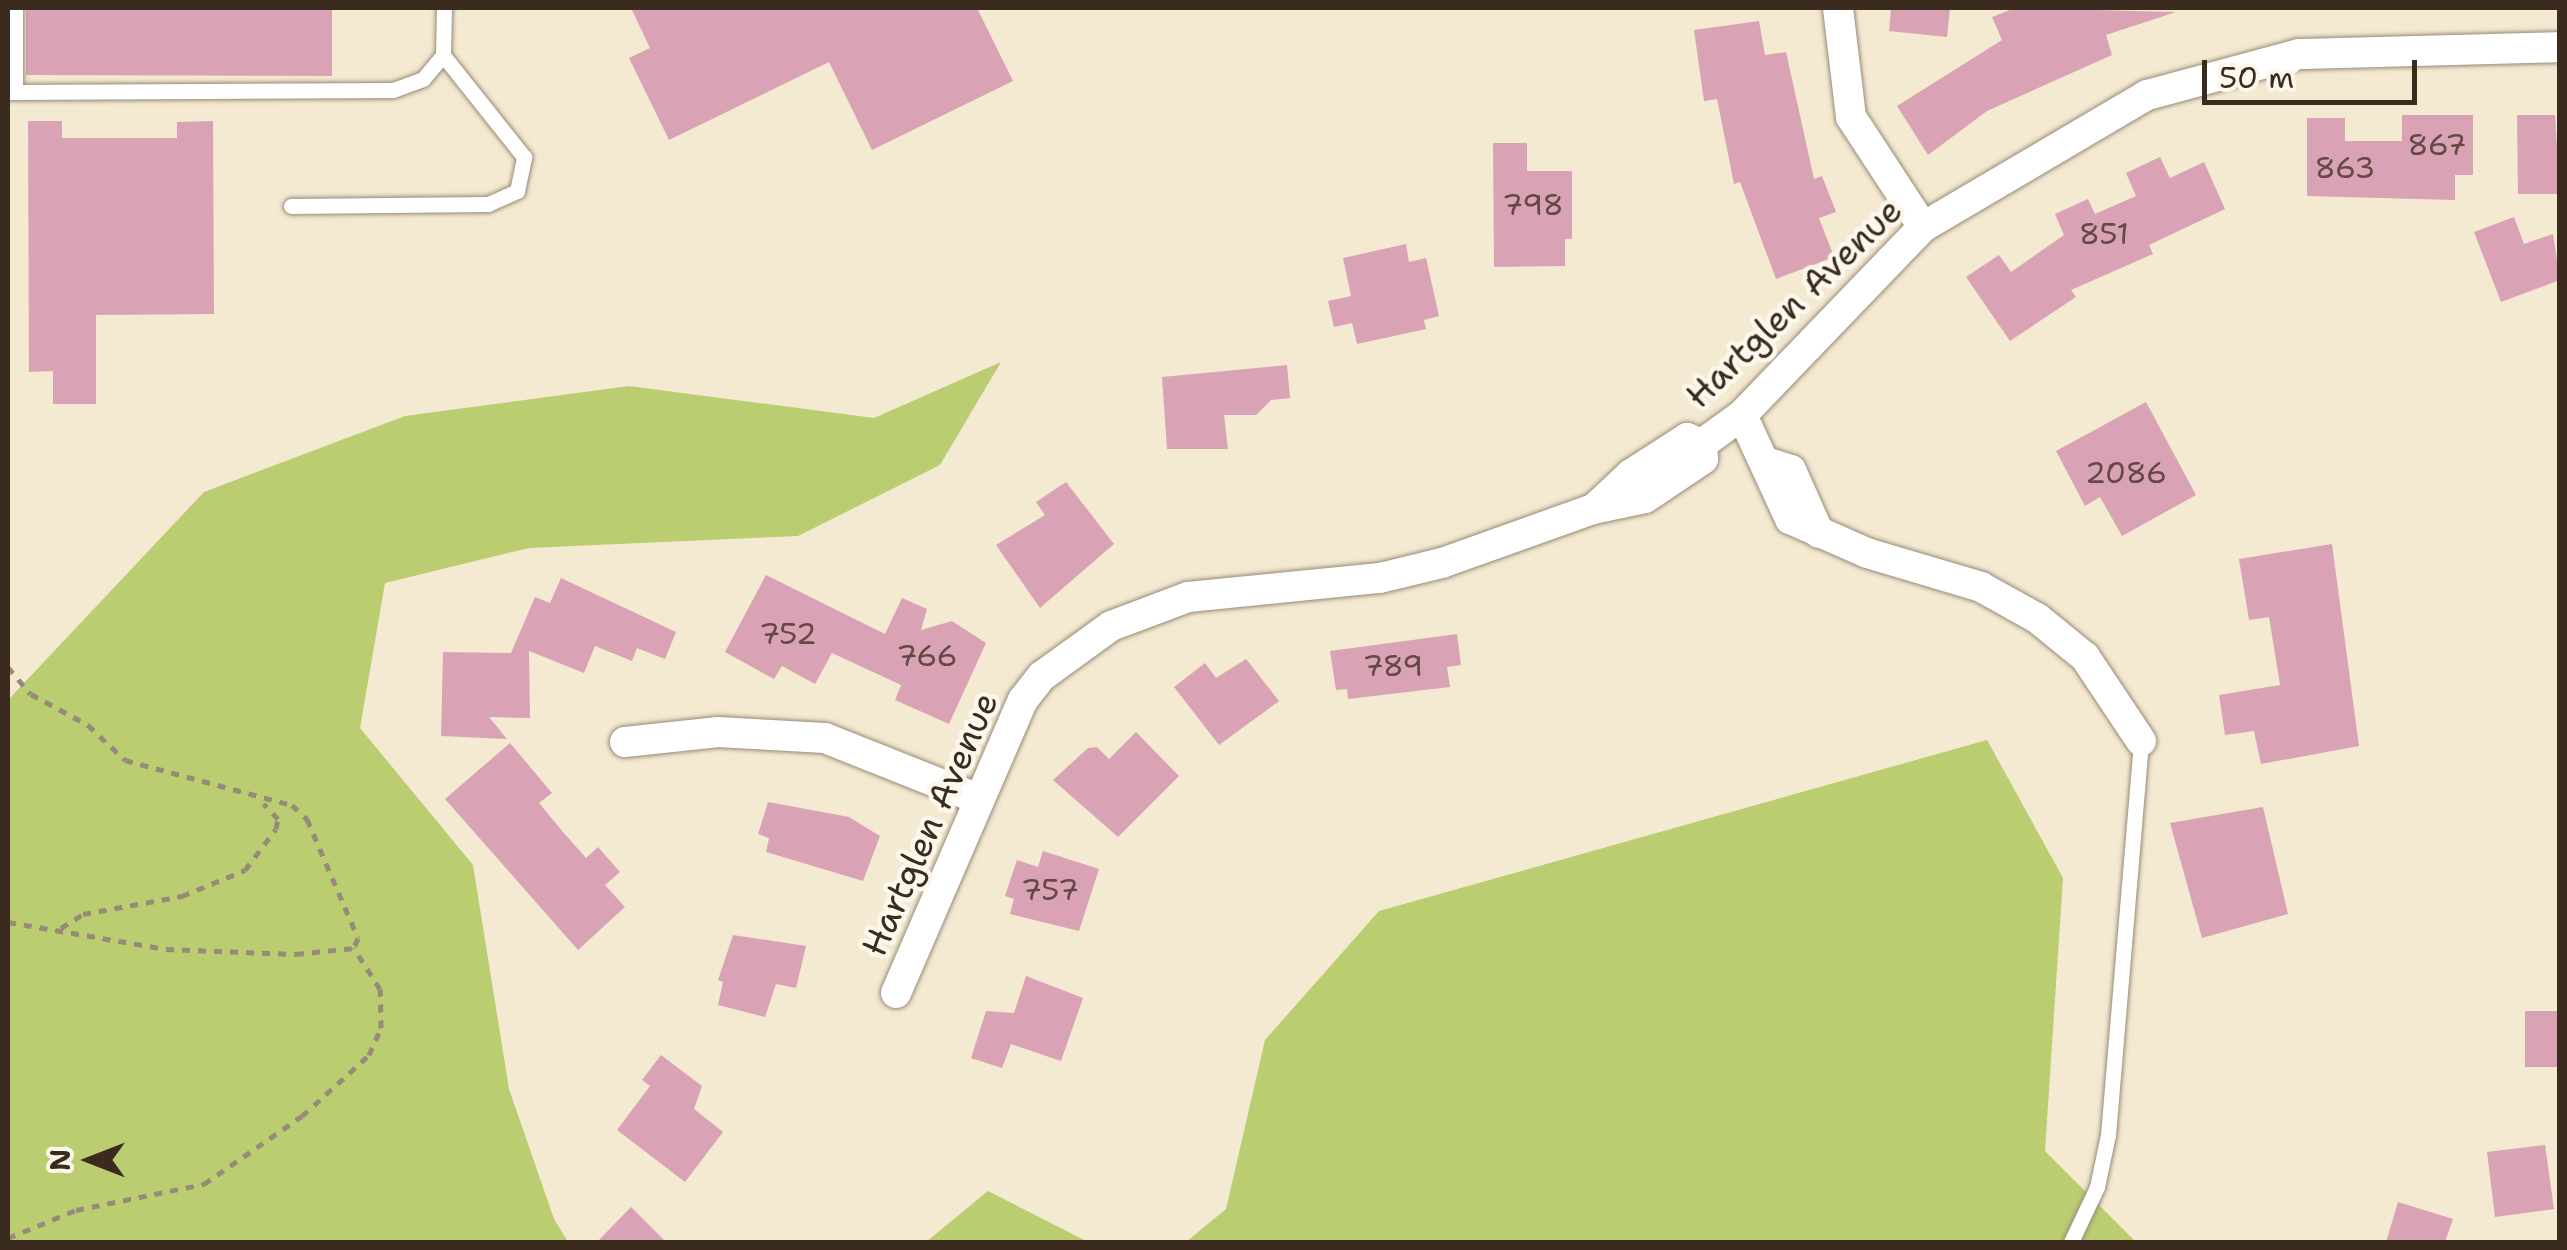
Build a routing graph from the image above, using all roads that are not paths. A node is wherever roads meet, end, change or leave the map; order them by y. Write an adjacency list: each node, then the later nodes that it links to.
1 (15, 8): 6 (lane)
2 (444, 8): 5 (lane)
3 (1838, 8): 8 (street)
4 (2560, 47): 8 (street, Hartglen Avenue)
5 (443, 54): 6 (lane); 7 (lane)
6 (11, 92)
7 (291, 206)
8 (1923, 227): 9 (street, Hartglen Avenue)
9 (1742, 415): 10 (street); 12 (street, Hartglen Avenue)
10 (2142, 741): 14 (lane)
11 (624, 742): 12 (street)
12 (978, 798): 13 (street, Hartglen Avenue)
13 (896, 993)
14 (2072, 1242)

